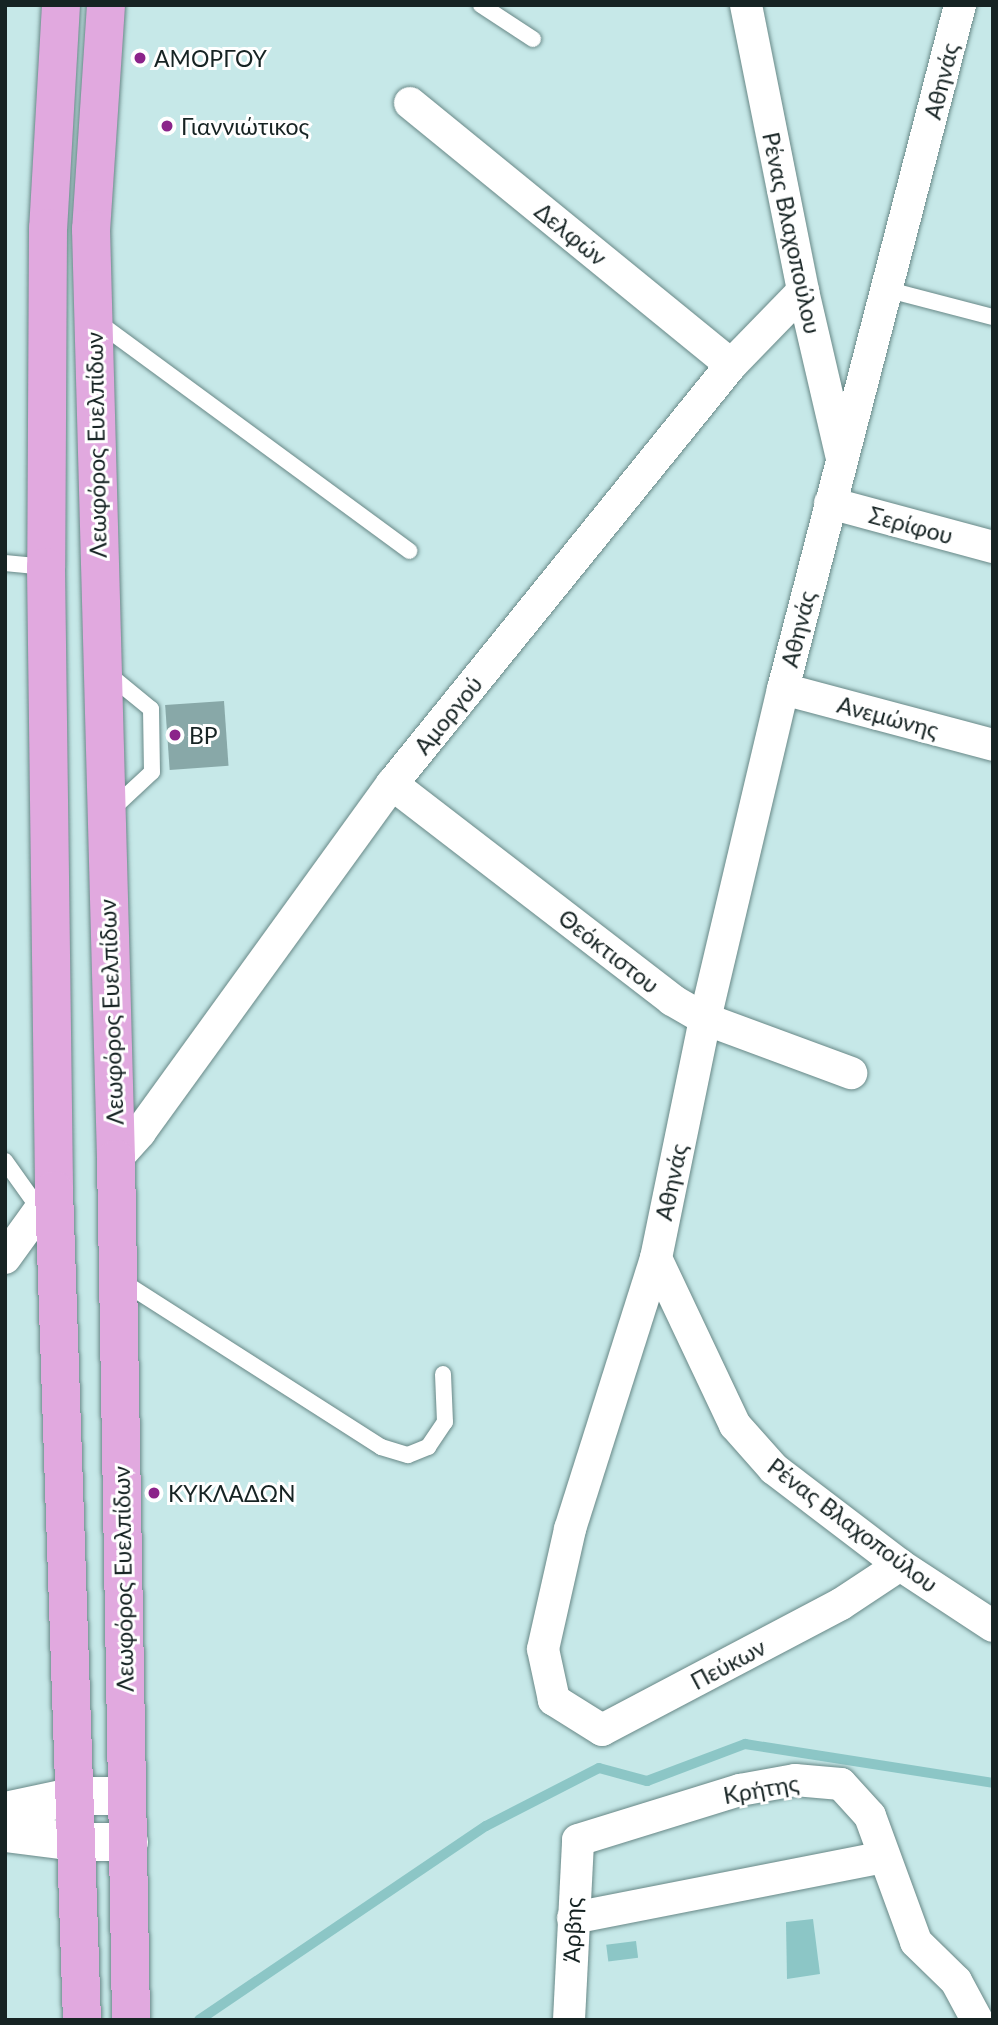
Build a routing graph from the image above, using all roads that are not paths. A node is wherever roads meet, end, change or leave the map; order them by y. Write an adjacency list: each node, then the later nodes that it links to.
1 (61, 5): 18 (main road, Λεωφόρος Ευελπίδων)
2 (106, 5): 11 (main road, Λεωφόρος Ευελπίδων)
3 (481, 5): 6 (lane)
4 (746, 5): 8 (street, Ρένας Βλαχοπούλου)
5 (960, 5): 9 (street, Αθηνάς)
6 (533, 39)
7 (410, 103): 12 (street, Δελφών)
8 (803, 290): 12 (street, Αμοργού); 13 (street, Ρένας Βλαχοπούλου)
9 (889, 290): 10 (lane); 13 (street, Αθηνάς)
10 (993, 317)
11 (93, 318): 16 (lane); 24 (main road, Λεωφόρος Ευελπίδων)
12 (731, 365): 21 (street, Αμοργού)
13 (843, 459): 14 (street, Αθηνάς)
14 (830, 503): 15 (street, Σερίφου); 19 (street, Αθηνάς)
15 (993, 547)
16 (409, 551)
17 (5, 563): 18 (lane)
18 (46, 567): 26 (main road, Λεωφόρος Ευελπίδων)
19 (783, 690): 20 (street, Ανεμώνης); 22 (street, Αθηνάς)
20 (993, 745)
21 (392, 784): 22 (street, Θεόκτιστου); 24 (street, Αμοργού)
22 (705, 1018): 23 (street, Θεόκτιστου); 28 (street, Αθηνάς)
23 (851, 1073)
24 (116, 1158): 29 (main road, Λεωφόρος Ευελπίδων)
25 (5, 1161): 26 (lane)
26 (47, 1200): 27 (street); 34 (main road, Λεωφόρος Ευελπίδων)
27 (5, 1258)
28 (656, 1258): 31 (street, Ρένας Βλαχοπούλου); 33 (street, Αθηνάς)
29 (115, 1277): 30 (lane); 35 (main road, Λεωφόρος Ευελπίδων)
30 (443, 1374)
31 (900, 1565): 32 (street, Ρένας Βλαχοπούλου); 33 (street, Πεύκων)
32 (993, 1626)
33 (554, 1700)
34 (76, 1796): 35 (street); 36 (street); 39 (main road, Λεωφόρος Ευελπίδων)
35 (127, 1796): 40 (main road, Λεωφόρος Ευελπίδων)
36 (5, 1811)
37 (5, 1833): 39 (street)
38 (578, 1840): 41 (street, Κρήτης); 42 (street, Άρβης)
39 (77, 1842): 40 (street); 44 (main road, Λεωφόρος Ευελπίδων)
40 (129, 1842): 43 (main road, Λεωφόρος Ευελπίδων)
41 (883, 1857): 42 (street); 46 (street, Κρήτης)
42 (573, 1919): 45 (street, Άρβης)
43 (131, 2015)
44 (82, 2020)
45 (569, 2020)
46 (977, 2020)

